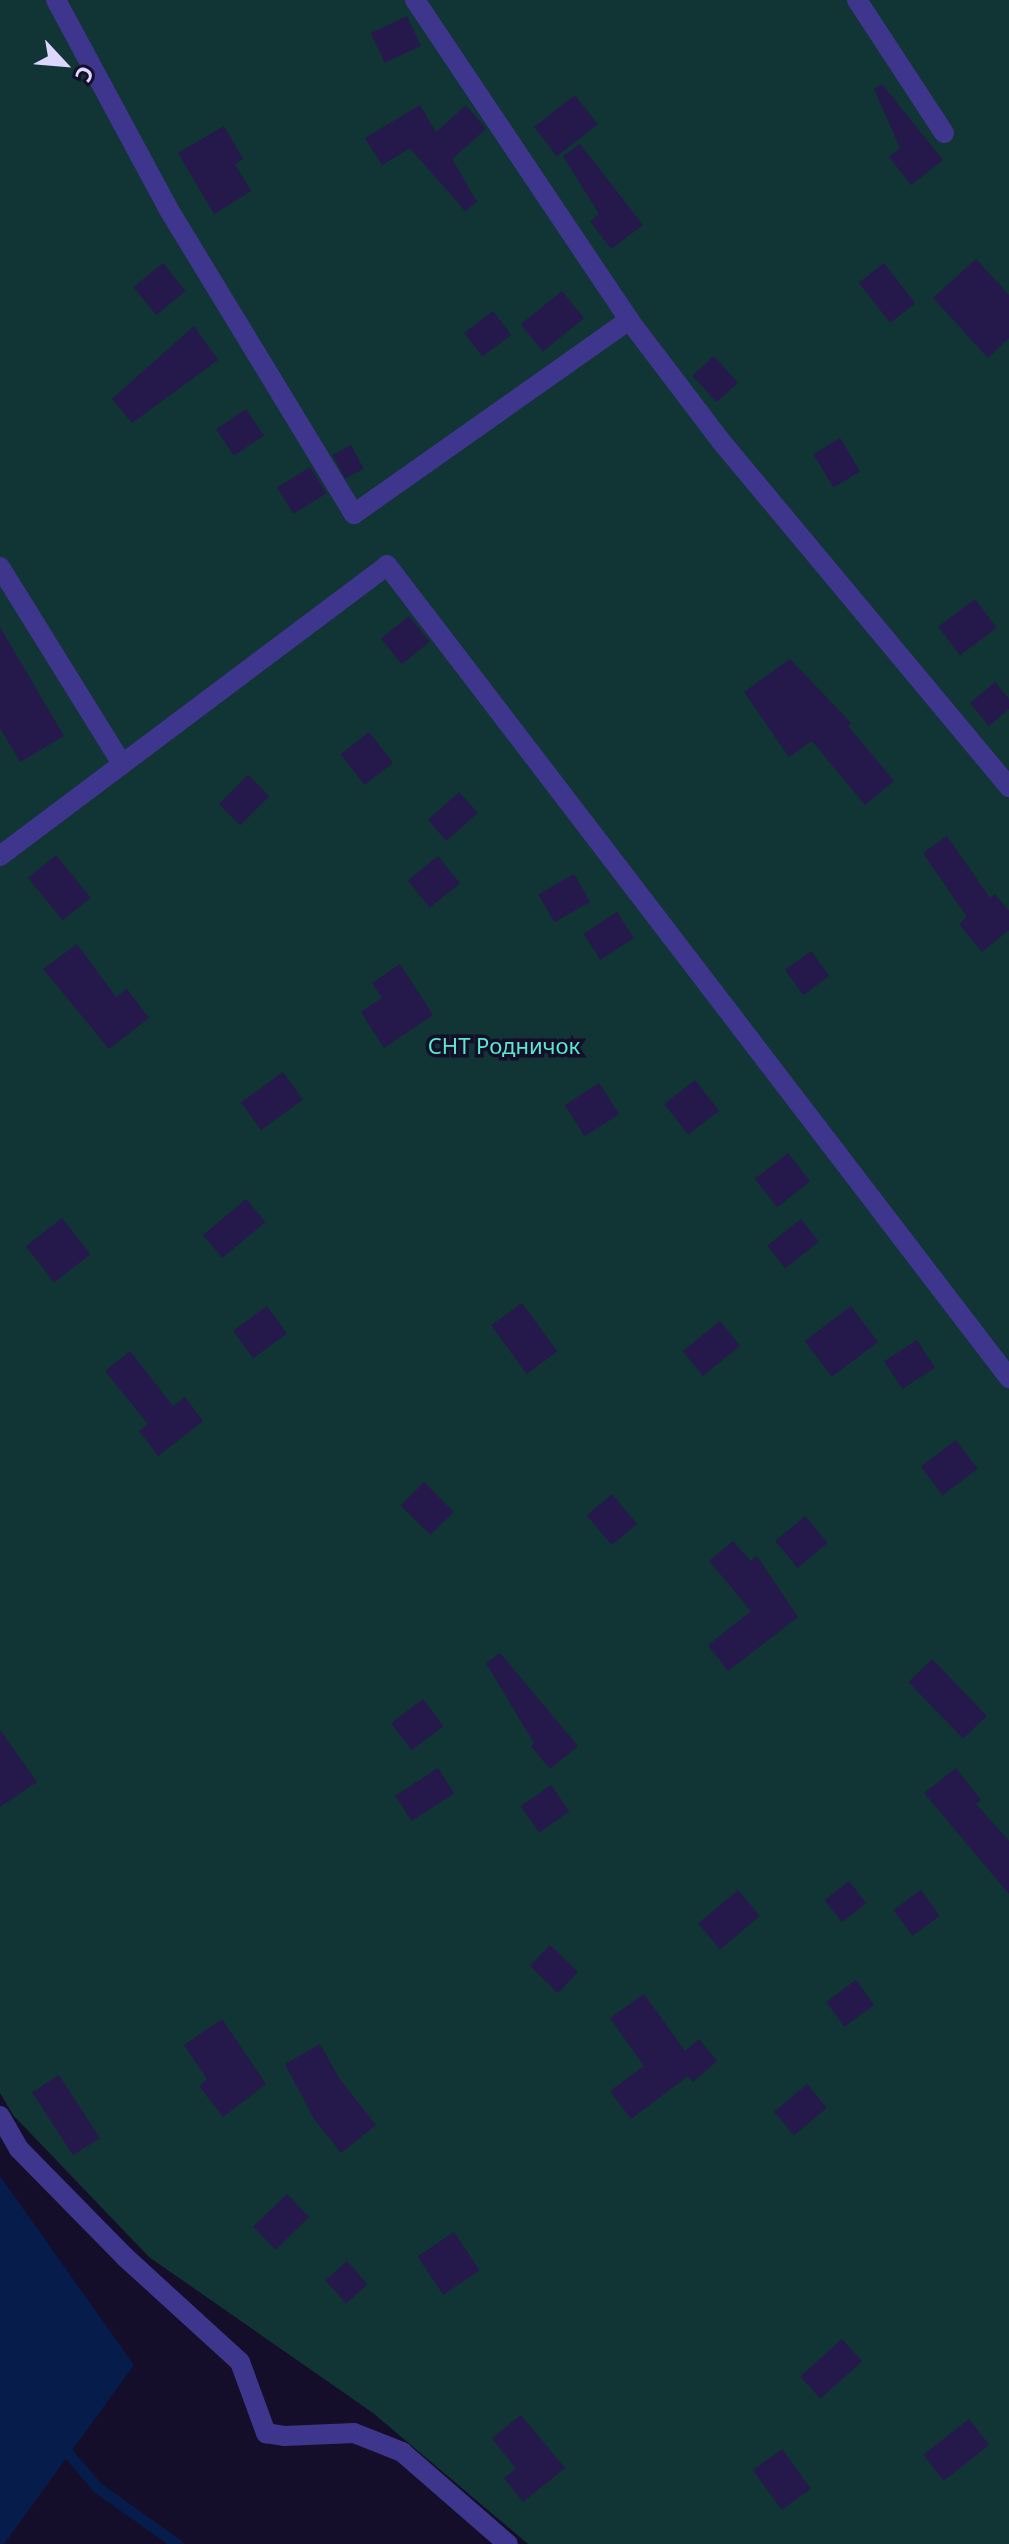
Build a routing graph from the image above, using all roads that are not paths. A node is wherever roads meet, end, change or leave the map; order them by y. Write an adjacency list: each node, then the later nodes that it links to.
1 (56, 0): 5 (lane)
2 (415, 0): 5 (lane)
3 (857, 0): 4 (lane)
4 (944, 133)
5 (629, 320): 8 (lane)
6 (0, 567): 7 (lane)
7 (122, 764): 9 (lane); 10 (lane)
8 (1009, 787)
9 (0, 856)
10 (1009, 1378)
11 (0, 2116): 12 (lane)
12 (508, 2544)

